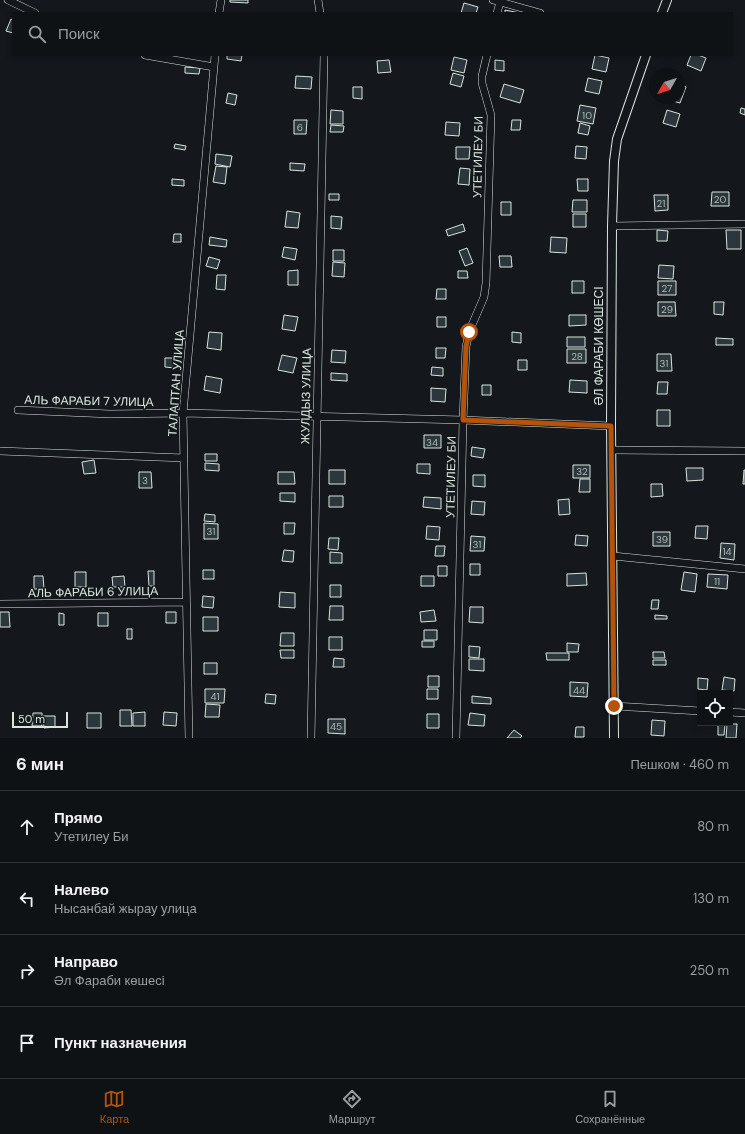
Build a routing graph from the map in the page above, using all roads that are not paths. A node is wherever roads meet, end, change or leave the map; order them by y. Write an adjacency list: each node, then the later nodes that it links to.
1 (8, 0): 6 (street)
2 (221, 0): 7 (street)
3 (318, 0): 8 (street)
4 (667, 0): 11 (street)
5 (496, 1): 9 (street); 10 (street)
6 (33, 12)
7 (220, 12)
8 (320, 12)
9 (497, 12)
10 (536, 12)
11 (662, 12)
12 (151, 56): 17 (street)
13 (215, 56): 17 (street, ТАЛАПТАН УЛИЦА)
14 (324, 56): 22 (street, ЖУЛДЫЗ УЛИЦА)
15 (487, 56): 23 (street, УТЕТИЛЕУ БИ)
16 (646, 56): 19 (street, ӘЛ ФАРАБИ КӨШЕСІ)
17 (214, 67): 21 (street, ТАЛАПТАН УЛИЦА)
18 (745, 224): 19 (street)
19 (612, 226): 24 (street, ӘЛ ФАРАБИ КӨШЕСІ)
20 (18, 410): 21 (street, АЛЬ ФАРАБИ 7 УЛИЦА)
21 (183, 413): 22 (street, АЛЬ ФАРАБИ 7 УЛИЦА); 28 (street, ТАЛАПТАН УЛИЦА)
22 (317, 418): 23 (street, АЛЬ ФАРАБИ 7 УЛИЦА); 38 (street, ЖУЛДЫЗ УЛИЦА)
23 (463, 420): 24 (street, АЛЬ ФАРАБИ 7 УЛИЦА); 39 (street, УТЕТИЛЕУ БИ)
24 (611, 426): 25 (street, ӘЛ ФАРАБИ КӨШЕСІ)
25 (612, 450): 27 (street); 29 (street, ӘЛ ФАРАБИ КӨШЕСІ)
26 (0, 451): 28 (street)
27 (745, 451)
28 (184, 458): 31 (street, ТАЛАПТАН УЛИЦА)
29 (613, 556): 30 (street); 33 (street, ӘЛ ФАРАБИ КӨШЕСІ)
30 (745, 569)
31 (186, 602): 32 (street, АЛЬ ФАРАБИ 6 УЛИЦА); 37 (street, ТАЛАПТАН УЛИЦА)
32 (0, 604)
33 (614, 706): 34 (street); 40 (street, ӘЛ ФАРАБИ КӨШЕСІ)
34 (697, 711)
35 (733, 712): 36 (street)
36 (745, 713)
37 (189, 738)
38 (311, 738)
39 (456, 738)
40 (614, 738)

